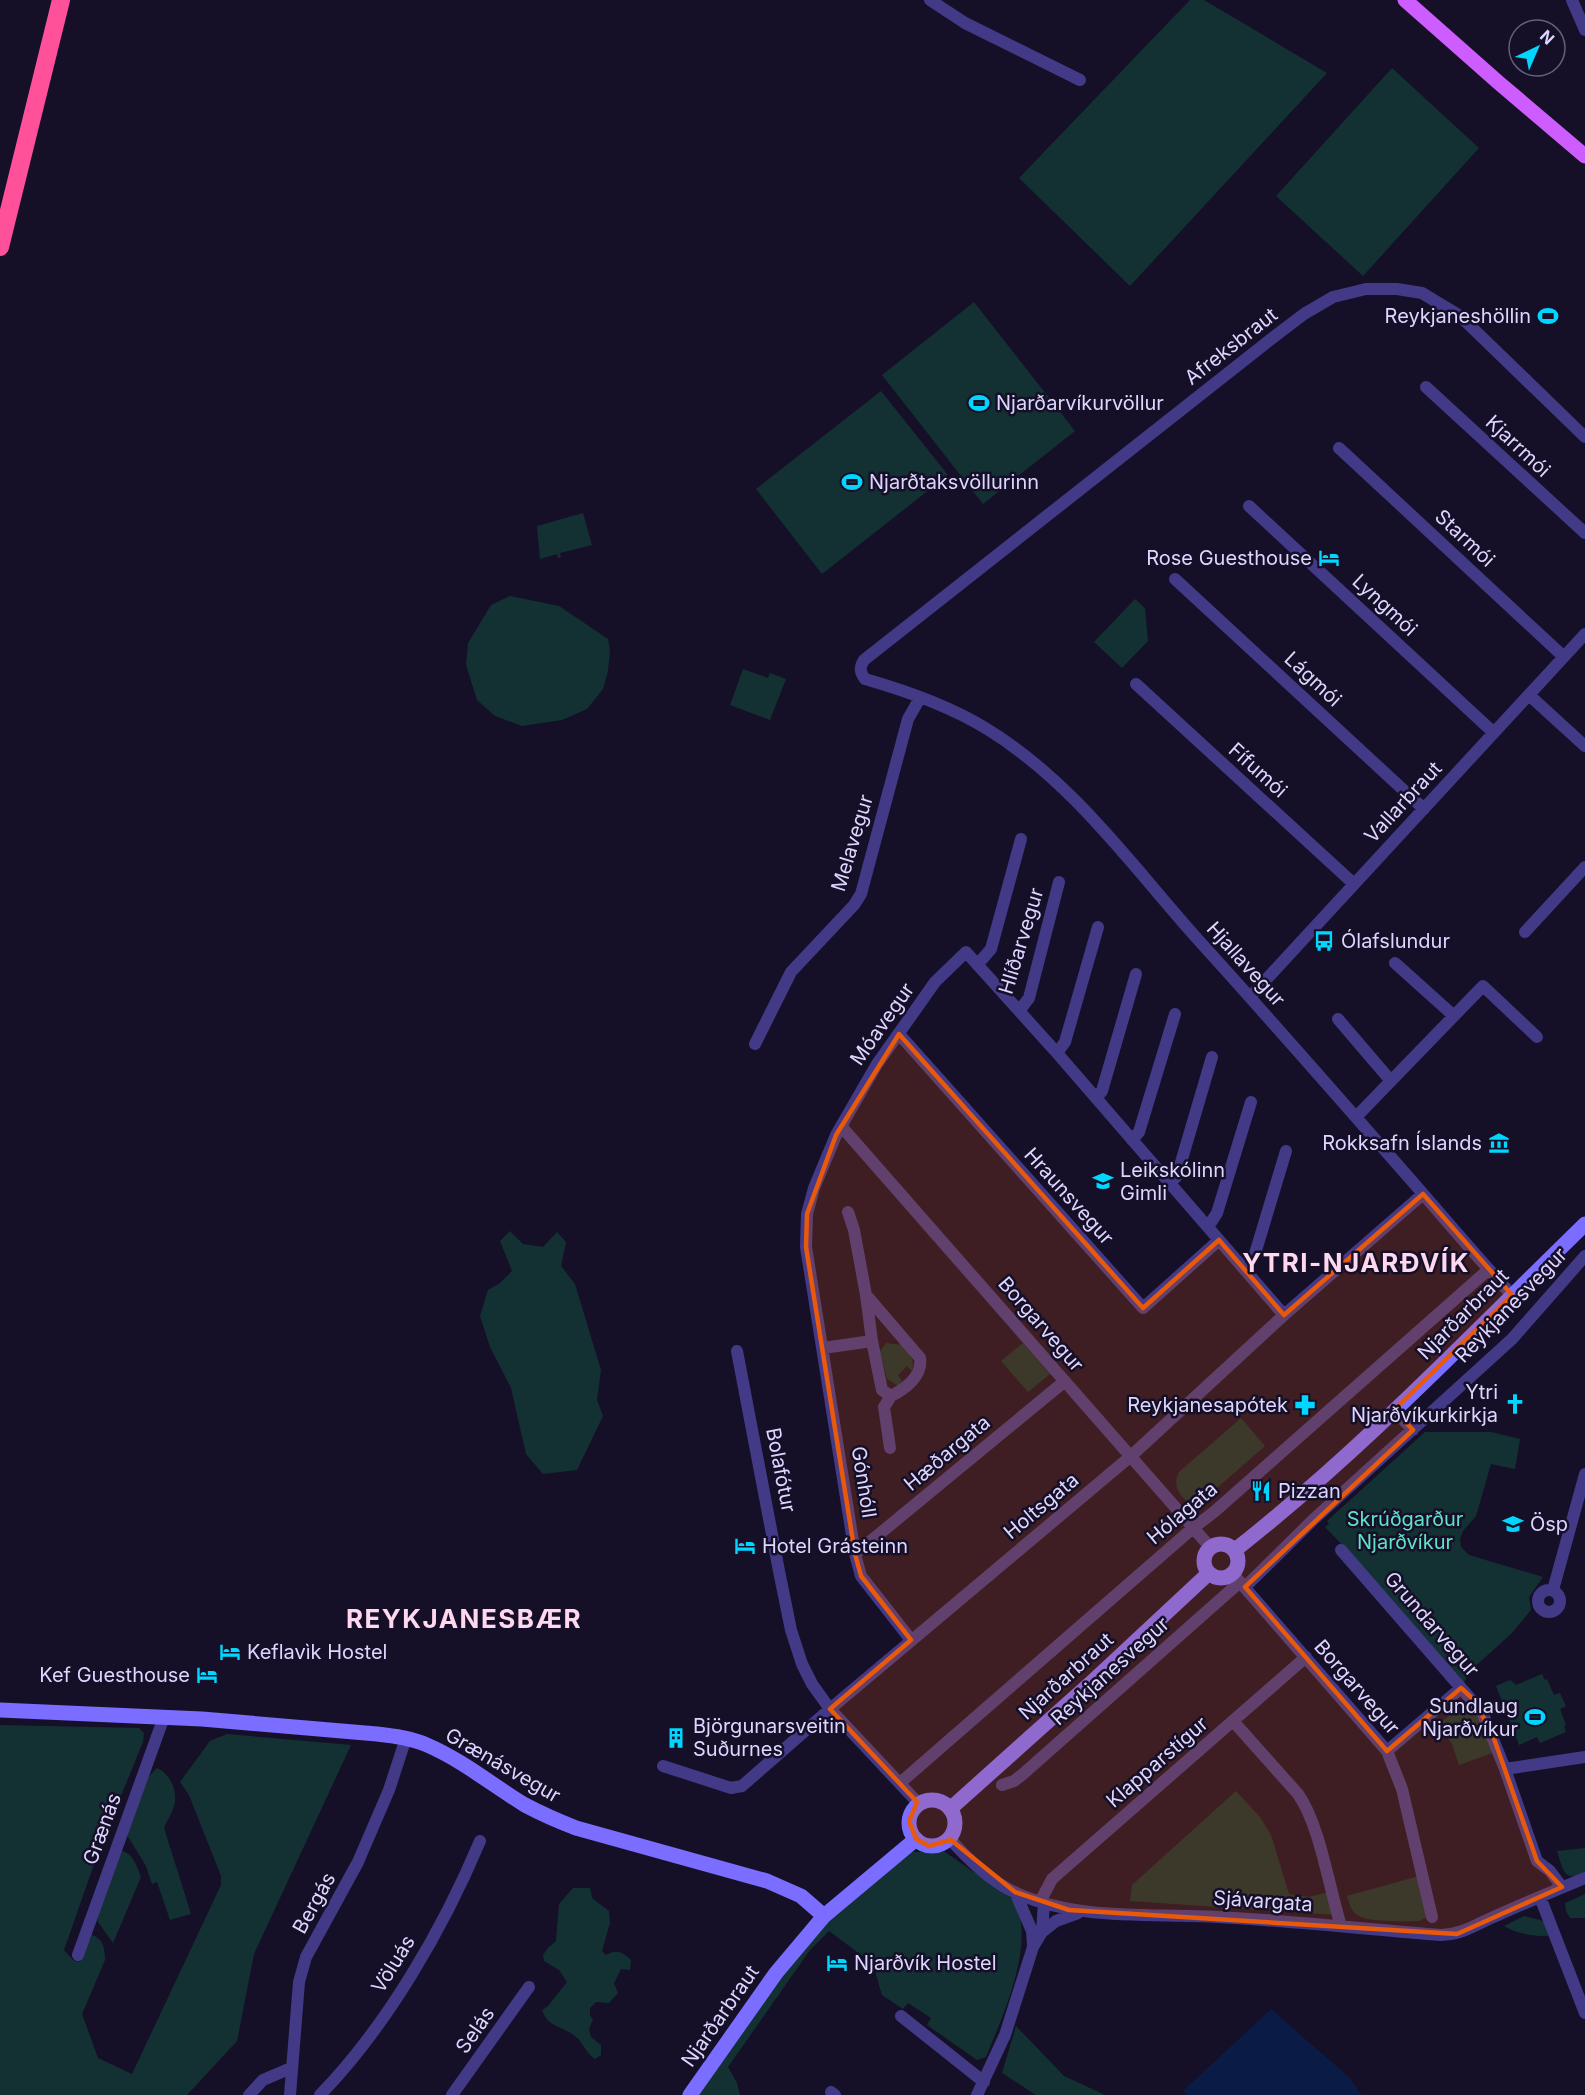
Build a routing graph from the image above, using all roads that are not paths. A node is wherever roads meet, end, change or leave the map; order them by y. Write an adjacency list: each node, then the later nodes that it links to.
1 (61, 0): 8 (highway)
2 (930, 0): 6 (street)
3 (1405, 0): 7 (main road)
4 (1572, 0): 5 (street)
5 (1585, 30)
6 (1080, 80)
7 (1585, 156)
8 (0, 247)
9 (1426, 387): 13 (street, Kjarrmói)
10 (1585, 436): 19 (street, Afreksbraut)
11 (1339, 448): 16 (street, Starmói)
12 (1250, 506): 20 (street, Lyngmói)
13 (1585, 533)
14 (1175, 579): 22 (street, Lágmói)
15 (1585, 634): 16 (street, Vallarbraut)
16 (1564, 657): 18 (street, Vallarbraut)
17 (1136, 684): 26 (street, Fífumói)
18 (1529, 695): 20 (street, Vallarbraut); 21 (street)
19 (920, 698): 33 (street, Hjallavegur); 40 (street, Melavegur)
20 (1494, 733): 22 (street, Vallarbraut)
21 (1585, 746)
22 (1424, 808): 26 (street, Vallarbraut)
23 (1021, 839): 31 (street, Hlíðarvegur)
24 (1585, 867): 28 (street)
25 (1059, 882): 34 (street, Hlíðarvegur)
26 (1354, 884): 33 (street, Vallarbraut)
27 (1098, 927): 41 (street)
28 (1525, 932)
29 (966, 952): 31 (street, Hlíðarvegur); 38 (street, Móavegur)
30 (1395, 963): 36 (street)
31 (978, 964): 34 (street, Hlíðarvegur)
32 (1136, 974): 44 (street)
33 (1250, 997): 46 (street, Hjallavegur)
34 (1019, 1011): 41 (street, Hlíðarvegur)
35 (1175, 1014): 48 (street)
36 (1454, 1016): 39 (street); 43 (street)
37 (1338, 1018): 43 (street)
38 (899, 1035): 47 (street, Móavegur); 55 (street, Hraunsvegur)
39 (1537, 1036)
40 (755, 1044)
41 (1057, 1053): 44 (street, Hlíðarvegur)
42 (1212, 1057): 50 (street)
43 (1391, 1081): 46 (street)
44 (1096, 1098): 48 (street, Hlíðarvegur)
45 (1251, 1102): 54 (street)
46 (1356, 1117): 51 (street, Hjallavegur)
47 (841, 1126): 63 (street, Gónhóll); 65 (street, Borgarvegur)
48 (1132, 1140): 50 (street, Hlíðarvegur)
49 (1286, 1151): 57 (street)
50 (1170, 1183): 54 (street, Hlíðarvegur)
51 (1423, 1194): 58 (street, Hjallavegur); 61 (street, Holtsgata)
52 (848, 1212): 59 (street)
53 (1585, 1224): 60 (main road, Njarðarbraut)
54 (1208, 1227): 55 (street, Hlíðarvegur)
55 (1219, 1240): 57 (street, Hlíðarvegur)
56 (1585, 1256): 68 (street, Reykjanesvegur)
57 (1245, 1270): 61 (street, Hlíðarvegur)
58 (1488, 1270): 60 (street, Hjallavegur); 72 (street, Hólagata)
59 (866, 1295): 62 (street); 66 (street)
60 (1512, 1295): 67 (main road, Njarðarbraut)
61 (1284, 1316): 70 (street, Holtsgata)
62 (872, 1341): 63 (street); 66 (street)
63 (823, 1348): 76 (street, Gónhóll)
64 (737, 1350): 83 (street, Bolafótur)
65 (1065, 1381): 70 (street, Borgarvegur); 76 (street, Hæðargata)
66 (891, 1396): 69 (street, Gónhóll)
67 (1394, 1410): 68 (street); 74 (main road, Njarðarbraut)
68 (1413, 1430): 78 (street, Reykjanesvegur)
69 (890, 1448)
70 (1131, 1456): 72 (street, Borgarvegur); 80 (street, Holtsgata)
71 (1585, 1474): 79 (street)
72 (1193, 1528): 73 (street, Borgarvegur); 92 (street, Hólagata)
73 (1210, 1547): 74 (main road); 77 (main road)
74 (1234, 1550): 78 (main road)
75 (1341, 1550): 82 (street, Grundarvegur)
76 (855, 1554): 80 (street, Gónhóll)
77 (1209, 1573): 78 (main road); 95 (main road, Njarðarbraut)
78 (1239, 1581): 81 (street, Borgarvegur); 93 (street, Reykjanesvegur)
79 (1553, 1590)
80 (911, 1640): 83 (street, Holtsgata)
81 (1306, 1657): 86 (street, Klapparstígur); 88 (street, Borgarvegur)
82 (1461, 1688): 88 (street); 91 (street, Grundarvegur)
83 (830, 1709): 90 (street, Holtsgata); 92 (street, Bolafótur)
84 (0, 1710): 85 (main road, Grænásvegur)
85 (164, 1717): 87 (main road, Grænásvegur); 109 (street, Grænás)
86 (1233, 1721): 103 (street, Klapparstígur); 107 (street)
87 (406, 1738): 105 (main road, Grænásvegur); 113 (street, Bergás)
88 (1387, 1751): 106 (street, Borgarvegur)
89 (1585, 1757): 91 (street)
90 (663, 1766)
91 (1505, 1769): 100 (street, Grundarvegur)
92 (900, 1784): 94 (street, Bolafótur)
93 (1002, 1785)
94 (919, 1804): 95 (main road); 97 (main road)
95 (950, 1809): 96 (main road)
96 (949, 1838): 97 (main road); 101 (street, Sjávargata)
97 (916, 1839): 105 (main road, Njarðarbraut)
98 (480, 1841): 117 (street, Völuás)
99 (1585, 1878): 100 (street, Sjávargata)
100 (1562, 1887): 102 (street, Sjávargata)
101 (1014, 1892): 103 (street, Sjávargata); 108 (street)
102 (1540, 1897): 107 (street, Sjávargata); 111 (street)
103 (1042, 1902): 104 (street, Sjávargata); 108 (street)
104 (1082, 1911): 107 (street, Sjávargata); 108 (street)
105 (824, 1916): 119 (main road, Njarðarbraut)
106 (1432, 1917)
107 (1341, 1926)
108 (1037, 1931): 114 (street)
109 (78, 1955)
110 (529, 1988): 118 (street, Selás)
111 (1585, 2013)
112 (901, 2016): 114 (street)
113 (291, 2068): 115 (street); 116 (street, Bergás)
114 (984, 2082): 120 (street)
115 (249, 2095)
116 (290, 2095)
117 (320, 2095)
118 (452, 2095)
119 (690, 2095)
120 (977, 2095)

